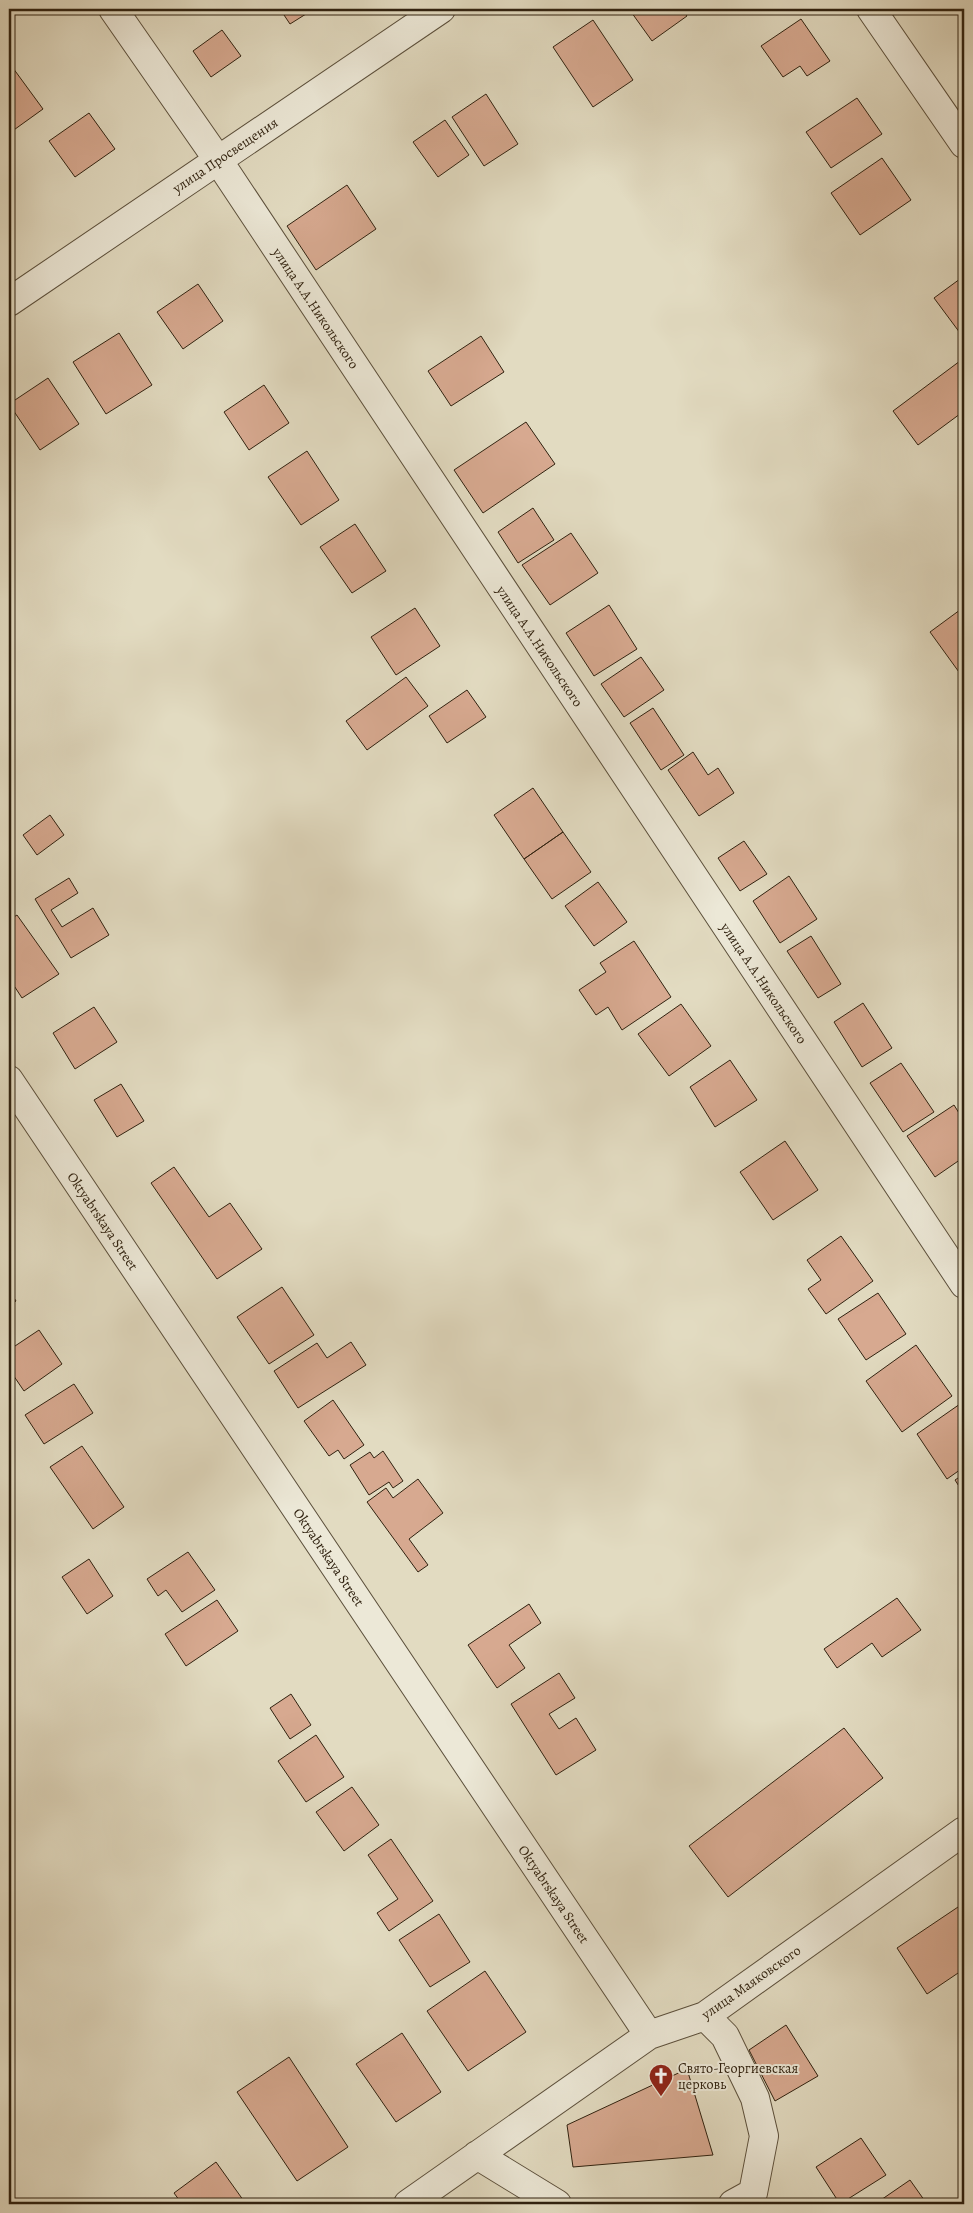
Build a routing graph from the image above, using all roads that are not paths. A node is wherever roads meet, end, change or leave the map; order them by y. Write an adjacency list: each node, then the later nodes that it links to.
1 (113, 9): 5 (street, улица А.А.Никольского)
2 (441, 9): 5 (street, улица Просвещения)
3 (871, 9): 4 (street)
4 (964, 144)
5 (218, 160): 6 (street, улица Просвещения); 8 (street, улица А.А.Никольского)
6 (9, 302)
7 (9, 1080): 11 (street, Oktyabrskaya Street)
8 (964, 1284)
9 (964, 1831): 10 (street, улица Маяковского)
10 (705, 2016): 11 (street, улица Маяковского); 13 (street)
11 (649, 2035): 12 (street, улица Маяковского)
12 (476, 2155): 14 (street, улица Маяковского); 15 (street)
13 (749, 2200)
14 (408, 2204)
15 (557, 2204)

